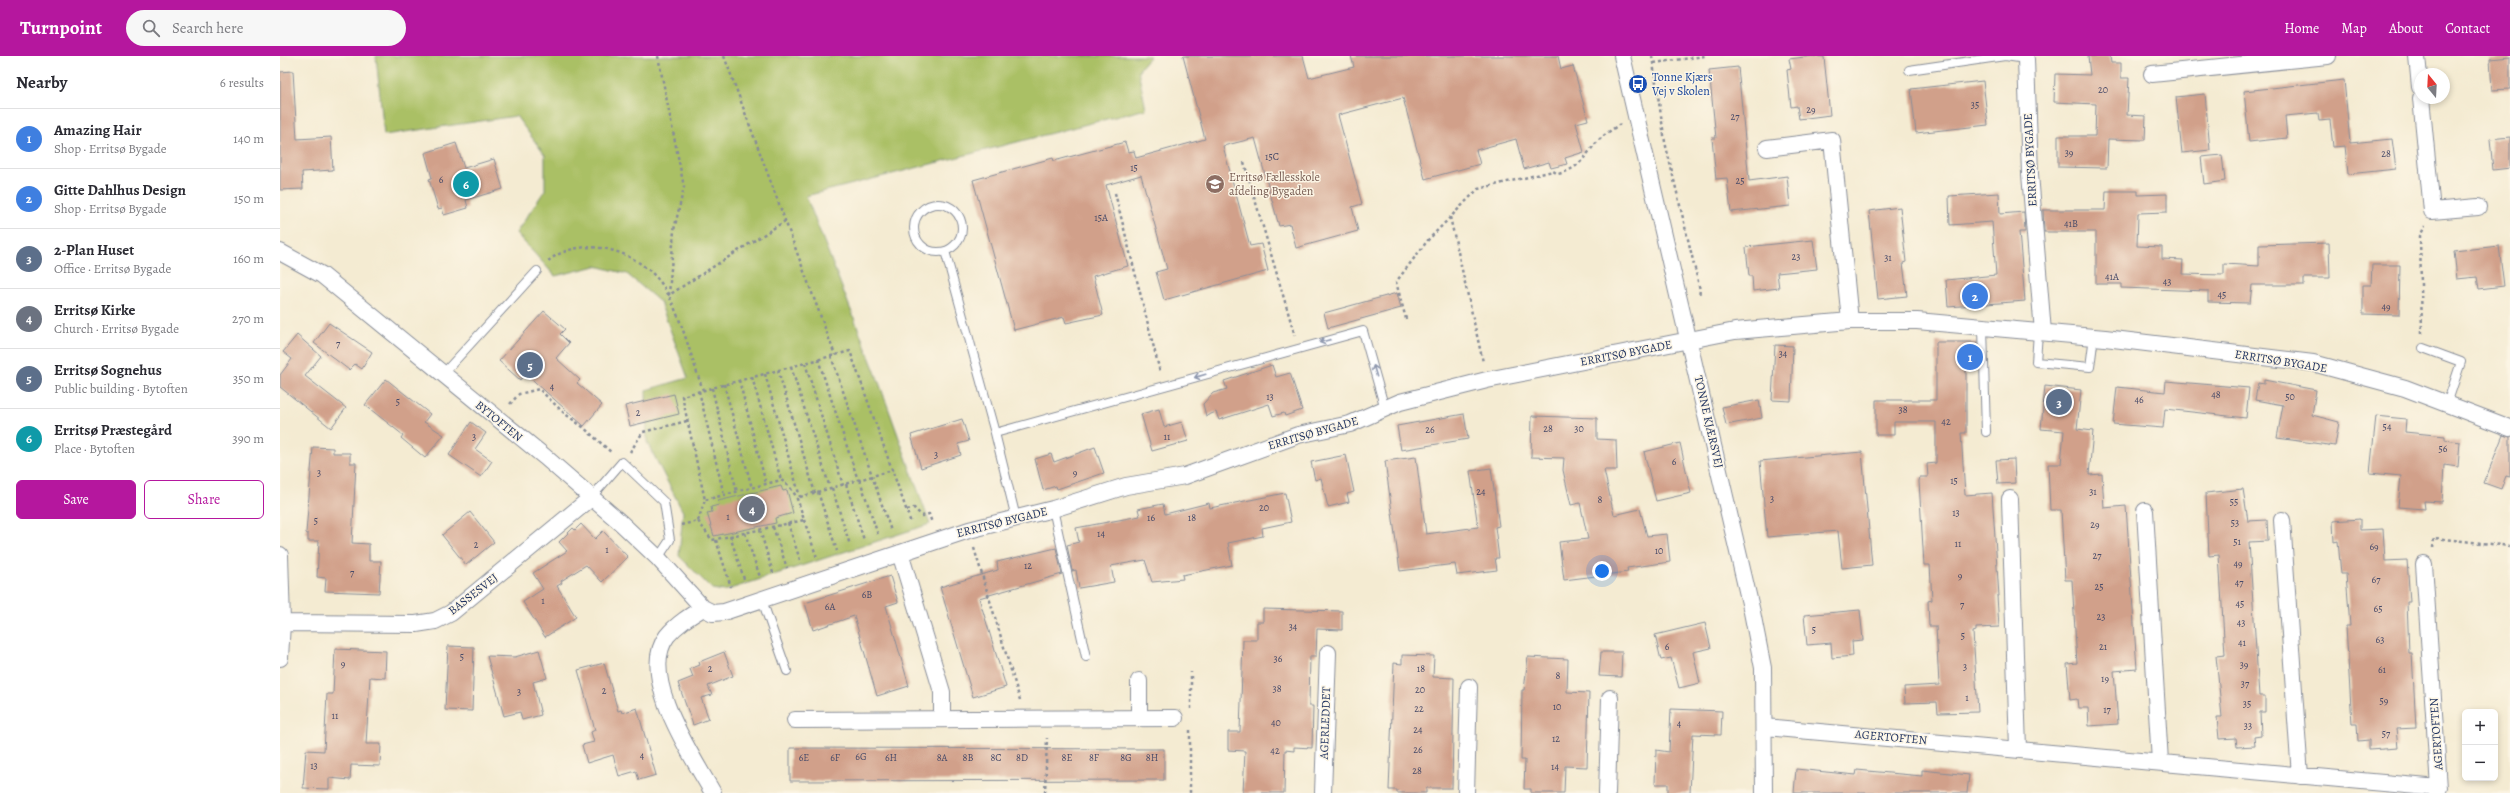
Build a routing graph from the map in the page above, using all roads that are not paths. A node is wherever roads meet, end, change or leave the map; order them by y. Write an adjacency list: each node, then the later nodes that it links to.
1 (1622, 56): 19 (street, TONNE KJÆRSVEJ)
2 (2328, 56): 4 (street)
3 (2417, 56): 6 (street)
4 (2295, 58): 8 (street)
5 (2026, 59): 7 (lane); 17 (street, ERRITSØ BYGADE)
6 (2418, 68)
7 (1909, 70)
8 (2152, 74)
9 (2422, 104): 11 (street)
10 (1767, 148): 15 (street)
11 (2478, 207)
12 (945, 251): 12 (lane); 26 (lane)
13 (280, 252): 21 (street, BYTOFTEN)
14 (537, 271): 21 (lane)
15 (1850, 321): 16 (street, ERRITSØ BYGADE); 19 (street, ERRITSØ BYGADE)
16 (1983, 327): 17 (street, ERRITSØ BYGADE); 25 (lane)
17 (2040, 332): 18 (street, ERRITSØ BYGADE); 18 (lane)
18 (2094, 336): 22 (street, ERRITSØ BYGADE)
19 (1690, 340): 23 (street, ERRITSØ BYGADE); 51 (street, TONNE KJÆRSVEJ)
20 (2423, 348): 22 (lane)
21 (442, 376): 27 (street, BYTOFTEN)
22 (2447, 404): 24 (street, ERRITSØ BYGADE)
23 (1386, 409): 26 (lane, one-way to 26); 29 (street, ERRITSØ BYGADE)
24 (2510, 428)
25 (1986, 432)
26 (995, 433): 31 (lane)
27 (591, 498): 35 (street, BYTOFTEN); 35 (lane); 39 (street, BASSESVEJ)
28 (2010, 499): 52 (street)
29 (1053, 509): 31 (street, ERRITSØ BYGADE); 41 (lane)
30 (2145, 511): 53 (street)
31 (1016, 518): 33 (street, ERRITSØ BYGADE)
32 (2282, 520): 54 (street)
33 (900, 552): 37 (street, ERRITSØ BYGADE); 49 (street)
34 (280, 555): 39 (street)
35 (658, 558): 38 (street, BYTOFTEN)
36 (2424, 564): 54 (street, AGERTOFTEN)
37 (762, 600): 38 (street, ERRITSØ BYGADE); 43 (lane)
38 (703, 608): 55 (street)
39 (282, 623): 42 (street)
40 (1328, 653): 56 (street, AGERLEDDET)
41 (1086, 657)
42 (280, 658)
43 (787, 671)
44 (1139, 681): 47 (street)
45 (1469, 687): 57 (street)
46 (1610, 698): 58 (street)
47 (1139, 718): 48 (street); 49 (street)
48 (1175, 718)
49 (942, 719): 50 (street)
50 (795, 720)
51 (1765, 727): 52 (street, AGERTOFTEN); 59 (street, TONNE KJÆRSVEJ)
52 (2018, 749): 53 (street, AGERTOFTEN)
53 (2160, 762): 54 (street, AGERTOFTEN)
54 (2300, 776)
55 (713, 793)
56 (1323, 793)
57 (1466, 793)
58 (1607, 793)
59 (1764, 793)

